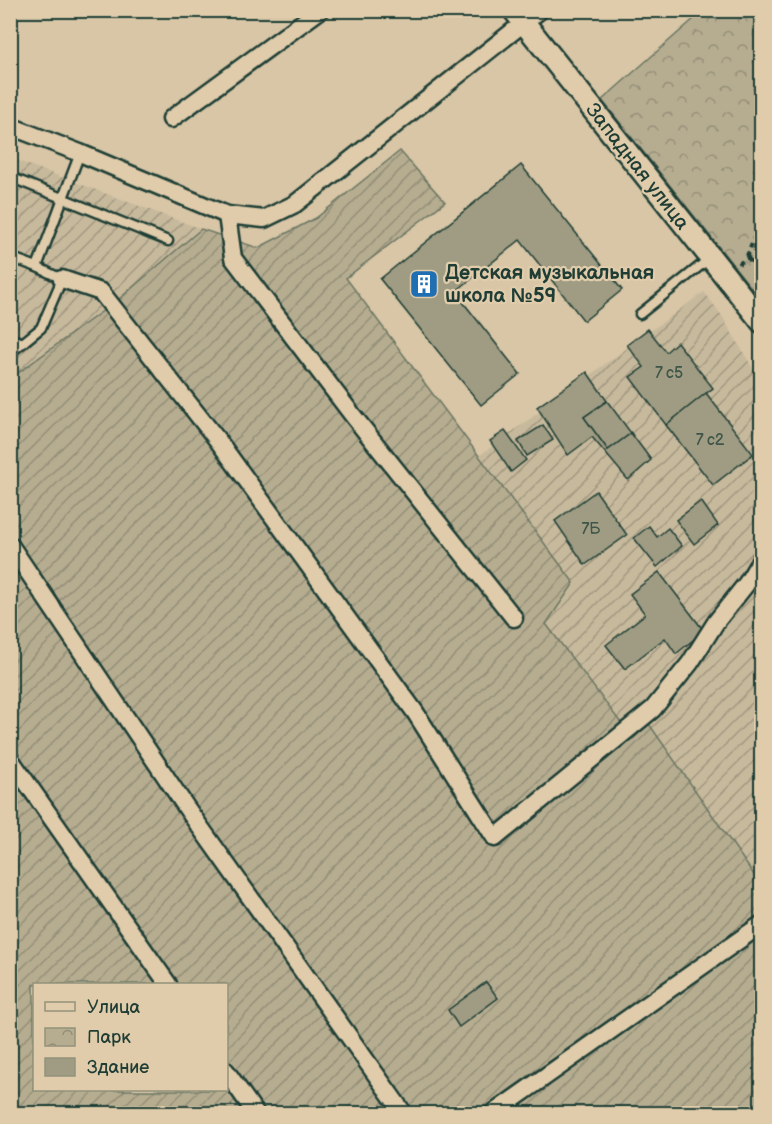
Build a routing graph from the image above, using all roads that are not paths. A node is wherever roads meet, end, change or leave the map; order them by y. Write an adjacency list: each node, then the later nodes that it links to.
1 (320, 10): 3 (street)
2 (526, 15): 8 (street); 11 (street, Западная улица)
3 (171, 118)
4 (10, 126): 5 (street)
5 (80, 153): 7 (lane); 8 (street)
6 (10, 177): 7 (lane)
7 (64, 197): 9 (lane); 12 (lane)
8 (227, 215): 21 (street)
9 (168, 241)
10 (10, 257): 12 (lane)
11 (710, 257): 14 (lane); 15 (street, Западная улица)
12 (37, 267): 13 (lane)
13 (62, 279): 17 (lane); 20 (street)
14 (640, 314)
15 (762, 322)
16 (10, 338): 17 (lane)
17 (23, 343): 18 (lane)
18 (10, 353)
19 (10, 545): 27 (street)
20 (762, 558)
21 (514, 618)
22 (10, 759): 24 (street)
23 (762, 924): 28 (street)
24 (167, 983)
25 (228, 1074): 26 (street)
26 (256, 1113)
27 (404, 1113)
28 (492, 1113)

